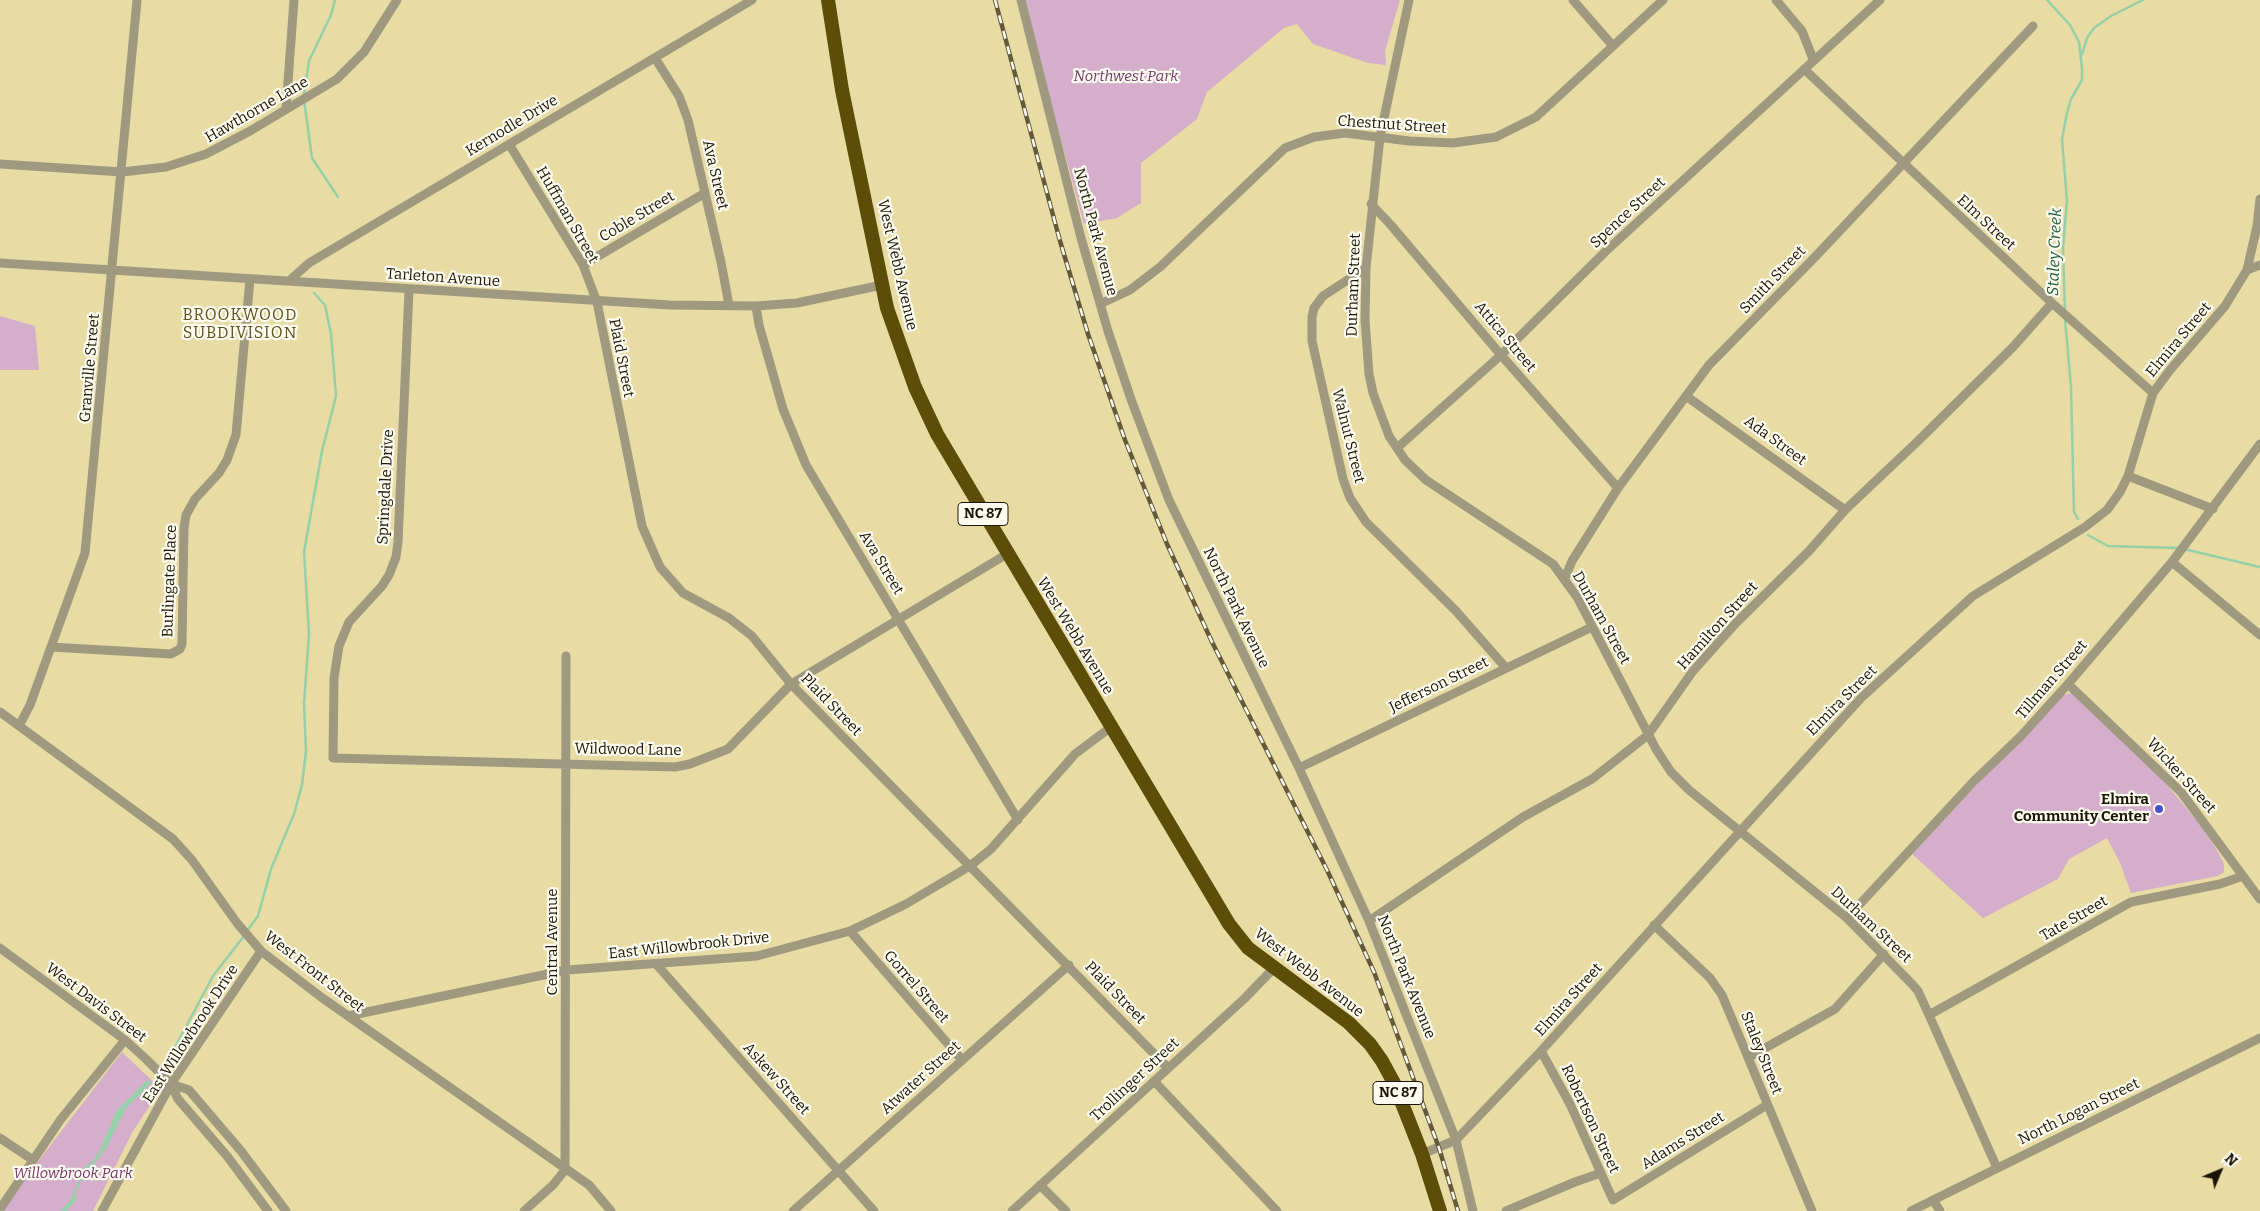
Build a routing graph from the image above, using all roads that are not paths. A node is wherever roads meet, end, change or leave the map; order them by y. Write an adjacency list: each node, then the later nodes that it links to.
1 (137, 0): 22 (street, Granville Street)
2 (294, 0): 17 (street)
3 (397, 0): 17 (street, Hawthorne Lane)
4 (752, 0): 14 (street, Kernodle Drive)
5 (828, 0): 34 (highway, West Webb Avenue / NC 87)
6 (1021, 0): 38 (street, North Park Avenue)
7 (1409, 0): 18 (street, Durham Street)
8 (1573, 0): 13 (street)
9 (1663, 0): 13 (street, Chestnut Street)
10 (1776, 0): 15 (street)
11 (1880, 0): 15 (street, Spence Street)
12 (2033, 26): 21 (street, Smith Street)
13 (1612, 46): 18 (street, Chestnut Street)
14 (655, 58): 19 (street, Kernodle Drive); 23 (street, Ava Street)
15 (1813, 59): 16 (street, Spence Street)
16 (1804, 69): 21 (street, Elm Street); 41 (street, Spence Street)
17 (286, 109): 22 (street, Hawthorne Lane)
18 (1380, 137): 25 (street, Durham Street); 38 (street, Chestnut Street)
19 (509, 144): 27 (street, Huffman Street); 33 (street, Kernodle Drive)
20 (0, 164): 22 (street, Hawthorne Lane)
21 (1902, 164): 37 (street, Elm Street); 43 (street, Smith Street)
22 (122, 172): 30 (street, Granville Street)
23 (705, 193): 27 (street, Coble Street); 39 (street, Ava Street)
24 (2260, 199): 31 (street, Elmira Street)
25 (1371, 204): 29 (street, Durham Street); 41 (street, Attica Street)
26 (0, 263): 30 (street, Tarleton Avenue)
27 (583, 265): 36 (street, Huffman Street)
28 (2260, 265): 31 (street)
29 (1366, 268): 45 (street, Durham Street); 58 (street, Walnut Street)
30 (113, 270): 32 (street, Tarleton Avenue); 56 (street, Granville Street)
31 (2247, 270): 42 (street, Elmira Street)
32 (250, 280): 33 (street, Tarleton Avenue); 56 (street, Burlingate Place)
33 (289, 281): 35 (street, Tarleton Avenue)
34 (882, 285): 40 (street, Tarleton Avenue); 50 (highway, West Webb Avenue / NC 87)
35 (410, 290): 36 (street, Tarleton Avenue); 65 (street, Springdale Drive)
36 (597, 302): 39 (street, Tarleton Avenue); 59 (street, Plaid Street)
37 (2052, 303): 42 (street, Elm Street); 49 (street, Hamilton Street)
38 (1100, 304): 67 (street, North Park Avenue)
39 (729, 305): 40 (street, Tarleton Avenue)
40 (756, 306): 53 (street, Ava Street)
41 (1501, 354): 45 (street, Spence Street); 47 (street, Attica Street)
42 (2153, 393): 46 (street, Elmira Street)
43 (1686, 396): 47 (street, Smith Street); 49 (street, Ada Street)
44 (2260, 444): 48 (street, Tillman Street)
45 (1397, 448): 52 (street, Durham Street)
46 (2128, 476): 48 (street); 69 (street, Elmira Street)
47 (1618, 488): 52 (street, Smith Street)
48 (2213, 509): 51 (street, Tillman Street)
49 (1845, 510): 64 (street, Hamilton Street)
50 (1007, 554): 53 (street, Wildwood Lane); 63 (highway, West Webb Avenue / NC 87)
51 (2172, 562): 55 (street); 60 (street, Tillman Street)
52 (1565, 578): 54 (street, Durham Street)
53 (898, 618): 59 (street, Wildwood Lane); 68 (street, Ava Street)
54 (1592, 627): 58 (street, Jefferson Street); 64 (street, Durham Street)
55 (2260, 636)
56 (51, 648): 62 (street, Granville Street)
57 (566, 656): 66 (street, Central Avenue)
58 (1506, 668): 67 (street, Jefferson Street)
59 (791, 684): 66 (street, Wildwood Lane); 70 (street, Plaid Street)
60 (2068, 684): 71 (street, Wicker Street); 73 (street, Tillman Street)
61 (0, 712): 62 (street, West Front Street)
62 (19, 726): 78 (street, West Front Street)
63 (1111, 727): 68 (street, East Willowbrook Drive); 82 (highway, West Webb Avenue / NC 87)
64 (1648, 735): 69 (street, Durham Street); 74 (street, Hamilton Street)
65 (333, 758): 66 (street, Wildwood Lane)
66 (567, 763): 83 (street, Central Avenue)
67 (1299, 768): 74 (street, North Park Avenue)
68 (1018, 820): 70 (street, East Willowbrook Drive)
69 (1741, 830): 73 (street, Durham Street); 75 (street, Elmira Street)
70 (970, 866): 76 (street, East Willowbrook Drive); 81 (street, Plaid Street)
71 (2243, 876): 72 (street, Wicker Street); 84 (street, Tate Street)
72 (2260, 899)
73 (1846, 918): 79 (street, Durham Street)
74 (1368, 921): 96 (street, North Park Avenue)
75 (1654, 925): 88 (street, Elmira Street); 89 (street, Staley Street)
76 (850, 931): 80 (street, East Willowbrook Drive); 90 (street, Gorrel Street)
77 (0, 948): 87 (street, West Davis Street)
78 (261, 951): 85 (street, West Front Street); 93 (street, East Willowbrook Drive)
79 (1884, 954): 84 (street, Durham Street); 89 (street)
80 (656, 965): 83 (street, East Willowbrook Drive); 101 (street, Askew Street)
81 (1069, 965): 90 (street, Atwater Street); 91 (street, Plaid Street)
82 (1274, 968): 91 (street, Trollinger Street); 97 (highway, West Webb Avenue / NC 87)
83 (567, 970): 85 (street, East Willowbrook Drive); 100 (street, Central Avenue)
84 (1929, 1015): 99 (street, Durham Street)
85 (348, 1016): 100 (street, West Front Street)
86 (2260, 1038): 99 (street, North Logan Street)
87 (125, 1040): 93 (street, West Davis Street); 98 (street)
88 (1541, 1051): 96 (street, Elmira Street); 102 (street, Robertson Street)
89 (1748, 1057): 94 (street, Staley Street)
90 (962, 1060): 101 (street, Atwater Street)
91 (1168, 1068): 92 (street, Trollinger Street)
92 (1154, 1081): 103 (street, Trollinger Street); 116 (street)
93 (171, 1084): 107 (street, East Willowbrook Drive); 108 (street, West Davis Street); 109 (street, West Davis Street)
94 (1767, 1105): 104 (street, Adams Street); 120 (street, Staley Street)
95 (0, 1138): 98 (street)
96 (1456, 1140): 97 (street, Elmira Street); 118 (street, North Park Avenue)
97 (1422, 1154): 117 (highway, West Webb Avenue / NC 87)
98 (33, 1160): 106 (street)
99 (1997, 1168): 105 (street, North Logan Street)
100 (566, 1170): 110 (street); 111 (street, West Front Street)
101 (838, 1170): 112 (street, Atwater Street); 113 (street, Askew Street)
102 (1601, 1173): 104 (street, Robertson Street); 119 (street)
103 (1040, 1185): 114 (street, Trollinger Street); 115 (street)
104 (1612, 1200)
105 (1933, 1200): 121 (street, North Logan Street); 122 (street)
106 (0, 1209)
107 (102, 1211)
108 (268, 1211)
109 (286, 1211)
110 (524, 1211)
111 (611, 1211)
112 (793, 1211)
113 (874, 1211)
114 (1012, 1211)
115 (1066, 1211)
116 (1277, 1211)
117 (1440, 1211)
118 (1473, 1211)
119 (1506, 1211)
120 (1812, 1211)
121 (1911, 1211)
122 (1940, 1211)

